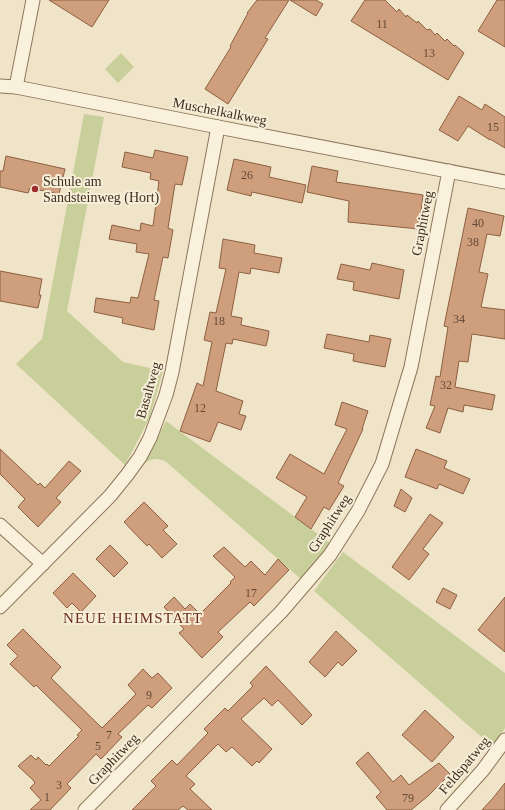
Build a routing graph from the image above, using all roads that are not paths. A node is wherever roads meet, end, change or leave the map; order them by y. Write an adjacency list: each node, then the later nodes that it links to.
1 (33, 0): 3 (street)
2 (0, 86): 3 (street, Muschelkalkweg)
3 (16, 86): 4 (street, Muschelkalkweg)
4 (218, 127): 5 (street, Muschelkalkweg); 8 (street, Basaltweg)
5 (449, 171): 6 (street, Muschelkalkweg); 11 (street, Graphitweg)
6 (505, 182)
7 (0, 525): 8 (street)
8 (43, 564): 9 (street, Basaltweg)
9 (0, 607)
10 (505, 740): 12 (street, Feldspatweg)
11 (85, 810)
12 (447, 810)

